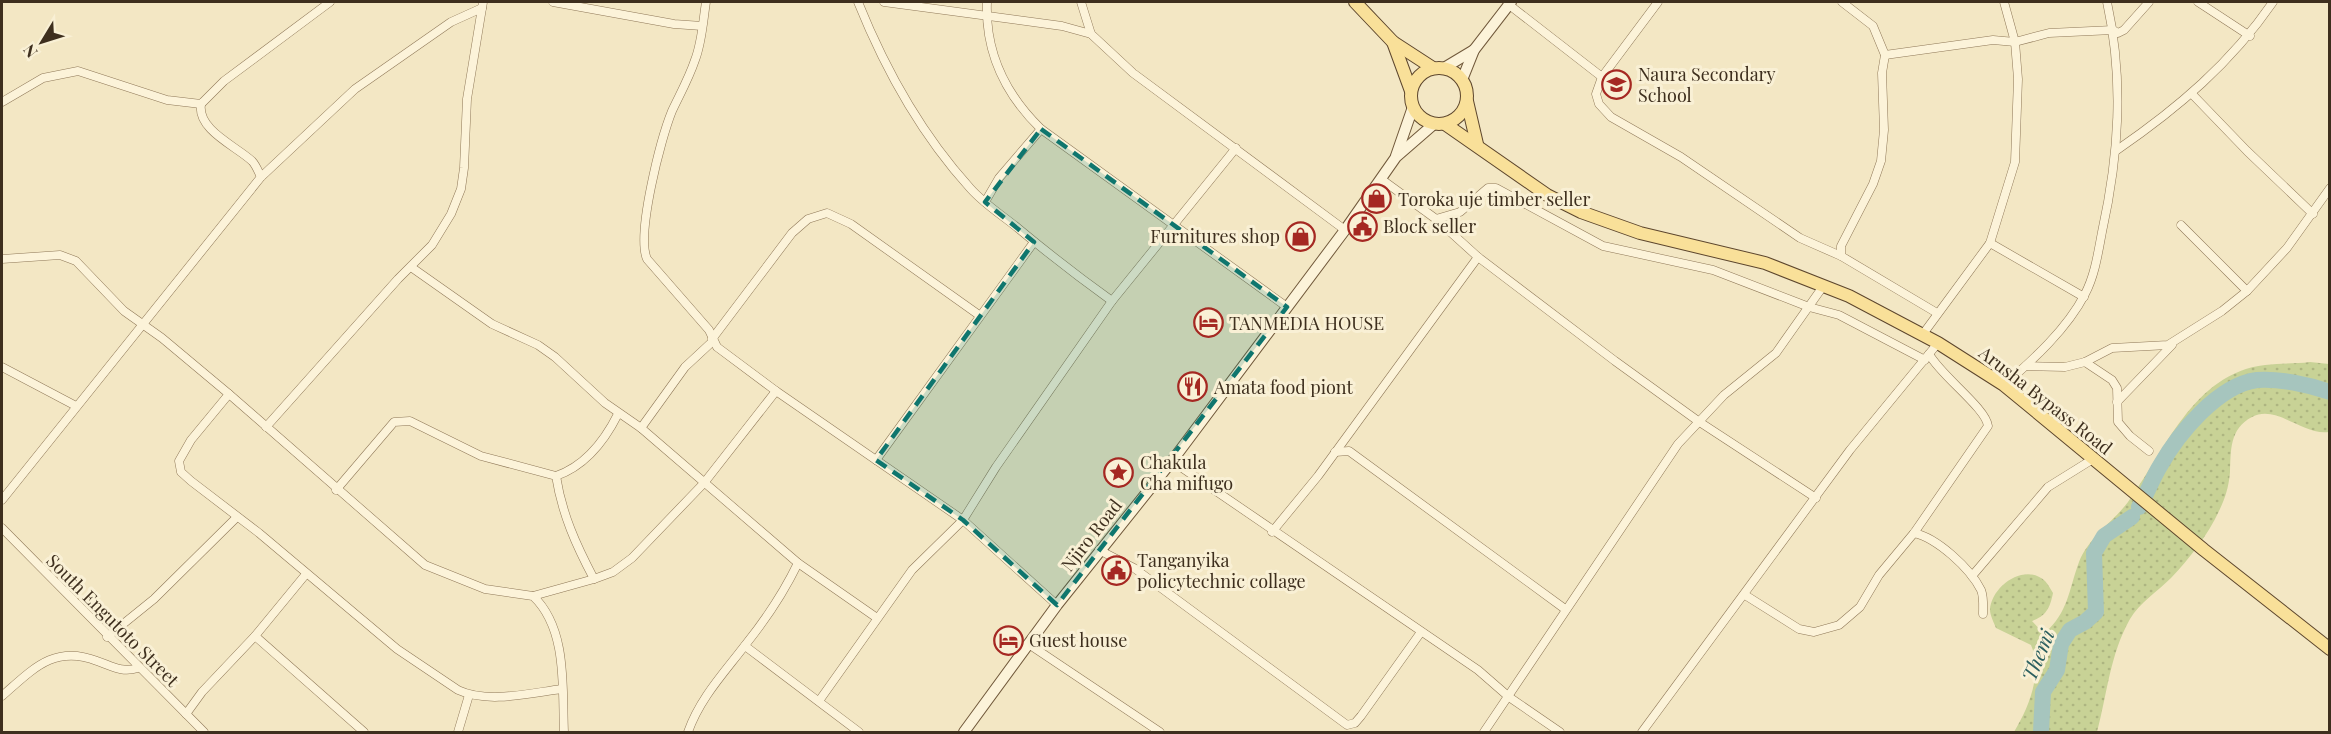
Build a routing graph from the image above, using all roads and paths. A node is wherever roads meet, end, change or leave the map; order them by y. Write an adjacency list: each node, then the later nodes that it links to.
1 (330, 2): 34 (street)
2 (553, 2): 19 (street)
3 (706, 2): 19 (street)
4 (858, 2): 45 (street)
5 (884, 2): 18 (street)
6 (987, 2): 18 (street)
7 (1081, 2): 21 (street)
8 (1355, 2): 23 (main road)
9 (1658, 2): 28 (street)
10 (1842, 2): 26 (street)
11 (2004, 2): 24 (street)
12 (2107, 2): 20 (street)
13 (2149, 2): 20 (street)
14 (2198, 2): 22 (street)
15 (2273, 2): 22 (street)
16 (1510, 3): 25 (street); 28 (street)
17 (482, 4): 42 (street); 56 (street)
18 (987, 16): 21 (street); 37 (street)
19 (702, 26): 68 (street)
20 (2113, 30): 24 (street); 40 (street)
21 (1091, 34): 39 (street)
22 (2250, 36): 31 (street)
23 (1393, 42): 27 (main road); 30 (main road)
24 (2015, 42): 26 (street); 52 (street)
25 (1474, 50): 27 (street); 29 (street)
26 (1885, 55): 53 (street)
27 (1438, 68): 29 (main road); 30 (main road)
28 (1602, 77): 53 (street)
29 (1462, 80): 32 (main road)
30 (1411, 91): 35 (main road)
31 (2192, 94): 40 (street); 46 (street)
32 (1467, 101): 36 (main road); 38 (main road)
33 (2, 102): 34 (street)
34 (201, 104): 42 (street)
35 (1413, 107): 36 (main road, Arusha Bypass Road); 41 (street, Njiro Road)
36 (1439, 124): 38 (main road, Arusha Bypass Road); 41 (street, Njiro Road)
37 (1041, 129): 45 (street); 48 (street)
38 (1477, 144): 57 (main road, Arusha Bypass Road)
39 (1236, 148): 48 (street); 50 (street)
40 (2117, 150): 59 (street)
41 (1396, 157): 43 (street, Njiro Road)
42 (261, 177): 65 (street)
43 (1381, 179): 47 (street); 50 (street, Njiro Road)
44 (2330, 188): 46 (street)
45 (985, 202): 51 (street)
46 (2313, 214): 58 (street)
47 (1436, 219): 54 (street); 62 (street)
48 (1173, 224): 60 (street); 61 (street)
49 (2181, 225): 58 (street)
50 (1345, 230): 61 (street, Njiro Road)
51 (1034, 242): 60 (street); 64 (street)
52 (1990, 243): 59 (street); 63 (street)
53 (1841, 256): 63 (street)
54 (1478, 257): 80 (street); 84 (street)
55 (2, 259): 65 (street)
56 (411, 267): 79 (street); 81 (street)
57 (1824, 285): 62 (street); 66 (main road, Arusha Bypass Road)
58 (2247, 291): 67 (street)
59 (2084, 297): 72 (street)
60 (1112, 301): 94 (street)
61 (1287, 307): 87 (street, Njiro Road)
62 (1809, 307): 70 (street); 80 (street)
63 (1937, 313): 66 (street)
64 (979, 315): 68 (street); 86 (street)
65 (144, 324): 76 (street); 78 (street)
66 (1923, 334): 69 (main road, Arusha Bypass Road)
67 (2177, 339): 71 (street); 77 (street)
68 (713, 340): 75 (street); 82 (street)
69 (1938, 343): 70 (street); 74 (main road, Arusha Bypass Road)
70 (1927, 357): 91 (street); 97 (street)
71 (2085, 362): 72 (street); 77 (street)
72 (2026, 366): 74 (street)
73 (2, 368): 78 (street)
74 (2004, 385): 85 (main road, Arusha Bypass Road)
75 (776, 392): 86 (street); 89 (street)
76 (229, 394): 81 (street); 93 (street)
77 (2118, 402): 83 (street)
78 (76, 406): 92 (street)
79 (618, 414): 82 (street); 88 (street)
80 (1698, 421): 91 (street); 106 (street)
81 (266, 427): 90 (street)
82 (642, 428): 89 (street)
83 (2149, 451)
84 (1335, 452): 96 (street); 106 (street)
85 (2093, 459): 101 (street); 114 (main road, Arusha Bypass Road)
86 (876, 460): 94 (street)
87 (1172, 461): 96 (street); 98 (street, Njiro Road)
88 (556, 476): 90 (street); 102 (street)
89 (704, 483): 99 (street); 102 (street)
90 (336, 490): 104 (street)
91 (1816, 498): 103 (street)
92 (2, 500)
93 (237, 517): 100 (street); 111 (street)
94 (963, 520): 105 (street); 108 (street)
95 (2, 528): 111 (street, South Engutoto Street)
96 (1272, 532): 109 (street)
97 (1914, 533): 101 (street); 103 (street)
98 (1099, 550): 105 (street, Njiro Road); 109 (street)
99 (798, 563): 108 (street); 113 (street)
100 (306, 574): 110 (street); 117 (street)
101 (1972, 576): 107 (street)
102 (594, 579): 104 (street)
103 (1745, 595): 132 (street)
104 (532, 596): 116 (street)
105 (1057, 605): 112 (street, Njiro Road)
106 (1565, 609): 119 (street)
107 (1983, 614)
108 (877, 618): 120 (street)
109 (1421, 632): 119 (street)
110 (255, 636): 121 (street); 123 (street)
111 (106, 637): 115 (street, South Engutoto Street)
112 (1030, 645): 128 (street, Njiro Road); 129 (street)
113 (745, 646): 120 (street); 126 (street)
114 (2330, 649)
115 (138, 668): 118 (street); 121 (street, South Engutoto Street)
116 (562, 689): 117 (street); 125 (street)
117 (469, 695): 124 (street)
118 (2, 696)
119 (1509, 697): 130 (street); 131 (street)
120 (819, 701): 127 (street)
121 (186, 714): 122 (street, South Engutoto Street)
122 (204, 732)
123 (364, 732)
124 (458, 732)
125 (564, 732)
126 (688, 732)
127 (859, 732)
128 (964, 732)
129 (1160, 732)
130 (1484, 732)
131 (1560, 732)
132 (1642, 732)

